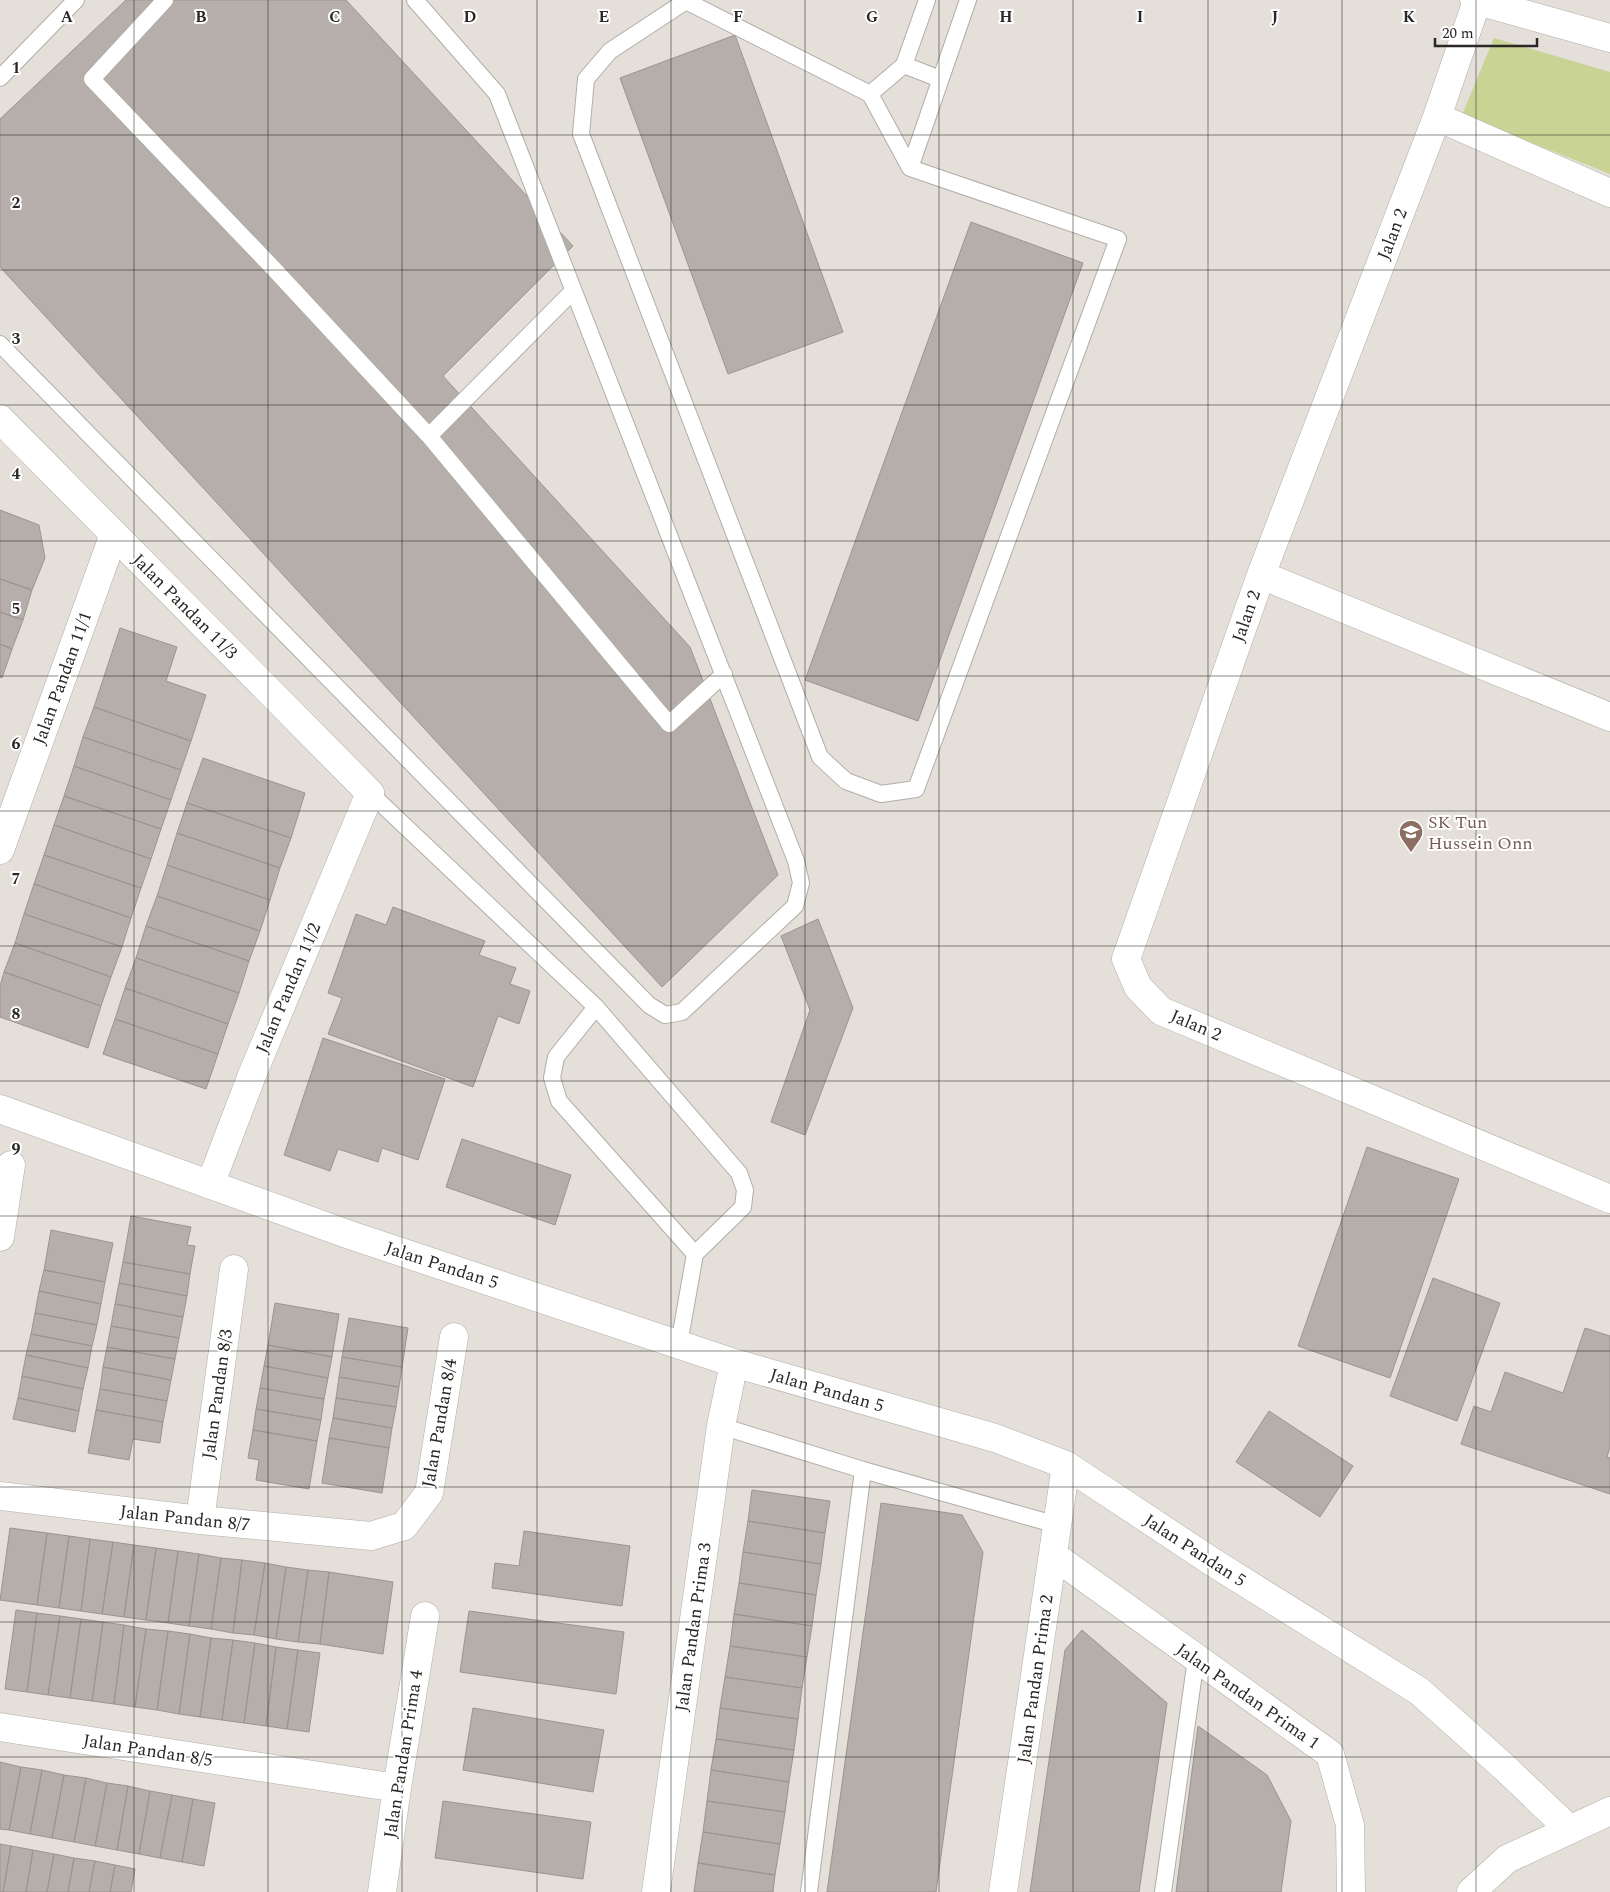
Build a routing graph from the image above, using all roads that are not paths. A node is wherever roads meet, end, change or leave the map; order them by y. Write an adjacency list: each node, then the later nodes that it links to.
1 (76, 0): 9 (lane)
2 (165, 0): 18 (lane)
3 (415, 0): 15 (lane)
4 (927, 0): 8 (lane)
5 (968, 0): 10 (lane)
6 (1475, 0): 7 (street); 12 (street, Jalan 2)
7 (1610, 38)
8 (904, 66): 10 (lane); 11 (lane)
9 (0, 78)
10 (940, 79): 13 (lane)
11 (870, 94): 13 (lane); 13 (lane)
12 (1436, 117): 14 (street); 20 (street, Jalan 2)
13 (910, 168)
14 (1610, 193)
15 (573, 291): 18 (lane); 21 (lane)
16 (0, 344): 21 (lane)
17 (0, 419): 19 (street, Jalan Pandan 11/3)
18 (429, 436): 21 (lane)
19 (114, 534): 23 (street, Jalan Pandan 11/3); 24 (street, Jalan Pandan 11/1)
20 (1261, 575): 22 (street, Jalan 2); 29 (street, Jalan 2)
21 (724, 674)
22 (1610, 718)
23 (370, 793): 25 (lane); 28 (street, Jalan Pandan 11/2)
24 (0, 850)
25 (596, 1007): 31 (lane); 31 (lane)
26 (0, 1109): 28 (street, Jalan Pandan 5)
27 (11, 1164): 30 (street)
28 (210, 1185): 34 (street, Jalan Pandan 5)
29 (1610, 1199)
30 (0, 1237)
31 (696, 1254): 34 (lane)
32 (234, 1269): 40 (street, Jalan Pandan 8/3)
33 (454, 1337): 42 (street, Jalan Pandan 8/4)
34 (679, 1344): 35 (street, Jalan Pandan 5)
35 (734, 1363): 36 (street, Jalan Pandan Prima 3); 37 (street, Jalan Pandan 5)
36 (722, 1426): 38 (lane); 51 (street, Jalan Pandan Prima 3)
37 (1066, 1465): 41 (street, Jalan Pandan Prima 2); 49 (street, Jalan Pandan 5)
38 (863, 1470): 41 (lane); 52 (lane)
39 (0, 1496): 40 (street, Jalan Pandan 8/7)
40 (200, 1520): 42 (street, Jalan Pandan 8/7)
41 (1058, 1525): 43 (street, Jalan Pandan Prima 2)
42 (371, 1536)
43 (1053, 1556): 45 (street, Jalan Pandan Prima 1); 53 (street, Jalan Pandan Prima 2)
44 (425, 1616): 47 (street, Jalan Pandan Prima 4)
45 (1196, 1659): 54 (lane); 55 (street, Jalan Pandan Prima 1)
46 (0, 1727): 47 (street, Jalan Pandan 8/5)
47 (396, 1788): 50 (street, Jalan Pandan Prima 4)
48 (1610, 1811): 49 (street)
49 (1569, 1829): 56 (street)
50 (382, 1892)
51 (656, 1892)
52 (809, 1892)
53 (1003, 1892)
54 (1163, 1892)
55 (1351, 1892)
56 (1470, 1892)

